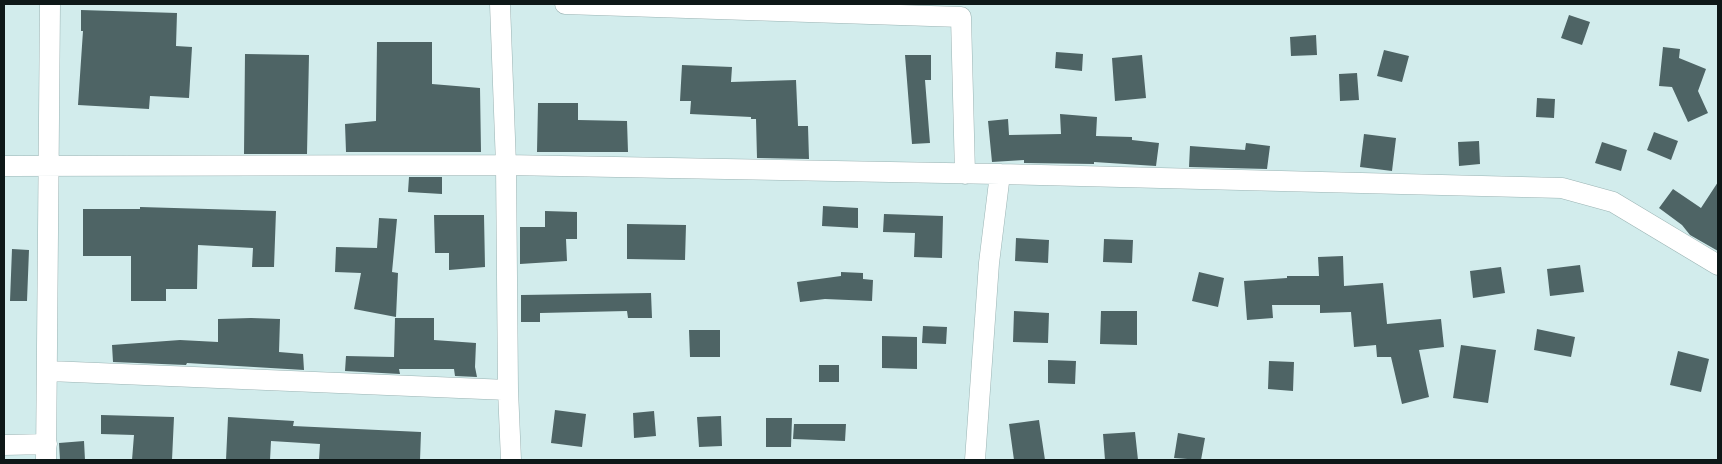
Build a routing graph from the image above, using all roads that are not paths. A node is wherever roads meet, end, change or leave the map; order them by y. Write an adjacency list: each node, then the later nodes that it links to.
1 (50, 4): 7 (street)
2 (500, 4): 5 (street)
3 (565, 4): 4 (street)
4 (960, 10): 8 (street)
5 (506, 165): 7 (street); 8 (street); 12 (street)
6 (4, 166): 7 (street)
7 (48, 166): 11 (street)
8 (965, 174): 9 (street)
9 (1000, 174): 10 (street); 16 (street)
10 (1718, 266)
11 (49, 371): 12 (street); 14 (street)
12 (508, 390): 15 (street)
13 (4, 445): 14 (street)
14 (46, 452)
15 (511, 460)
16 (975, 460)

